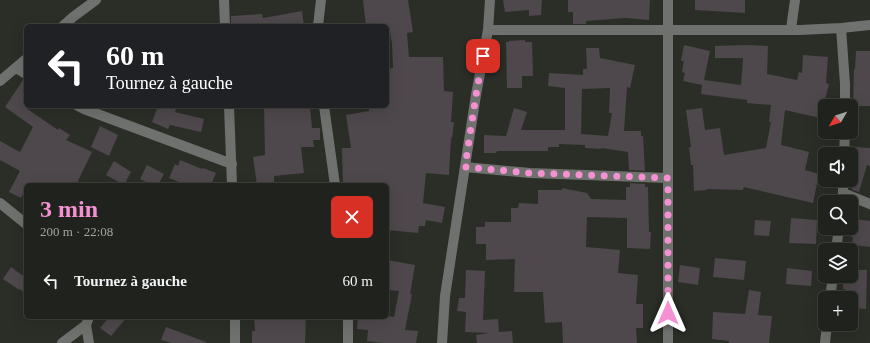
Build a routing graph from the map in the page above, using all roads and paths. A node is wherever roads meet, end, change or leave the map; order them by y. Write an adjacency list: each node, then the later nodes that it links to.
1 (96, 0): 7 (street)
2 (224, 0): 8 (street)
3 (321, 0): 9 (street)
4 (490, 0): 12 (street)
5 (668, 0): 13 (street)
6 (795, 0): 14 (street)
7 (65, 24)
8 (225, 24)
9 (318, 24)
10 (870, 25): 11 (street)
11 (841, 28): 14 (street); 19 (street)
12 (488, 30): 13 (street); 24 (street)
13 (668, 30): 14 (street); 25 (street)
14 (791, 30)
15 (24, 61): 16 (street)
16 (16, 68): 17 (street); 18 (street)
17 (24, 73)
18 (0, 81)
19 (845, 99)
20 (82, 108): 23 (street)
21 (229, 108): 23 (street)
22 (324, 108): 27 (street)
23 (232, 164): 26 (street)
24 (465, 167): 25 (street); 40 (street)
25 (668, 178): 41 (street)
26 (232, 183)
27 (335, 183)
28 (858, 201): 30 (street)
29 (0, 204): 31 (street)
30 (870, 204)
31 (24, 222)
32 (235, 319): 38 (street)
33 (348, 319): 39 (street)
34 (88, 321): 36 (street); 37 (street)
35 (826, 331): 42 (street)
36 (62, 343)
37 (89, 343)
38 (235, 343)
39 (348, 343)
40 (442, 343)
41 (668, 343)
42 (825, 343)

